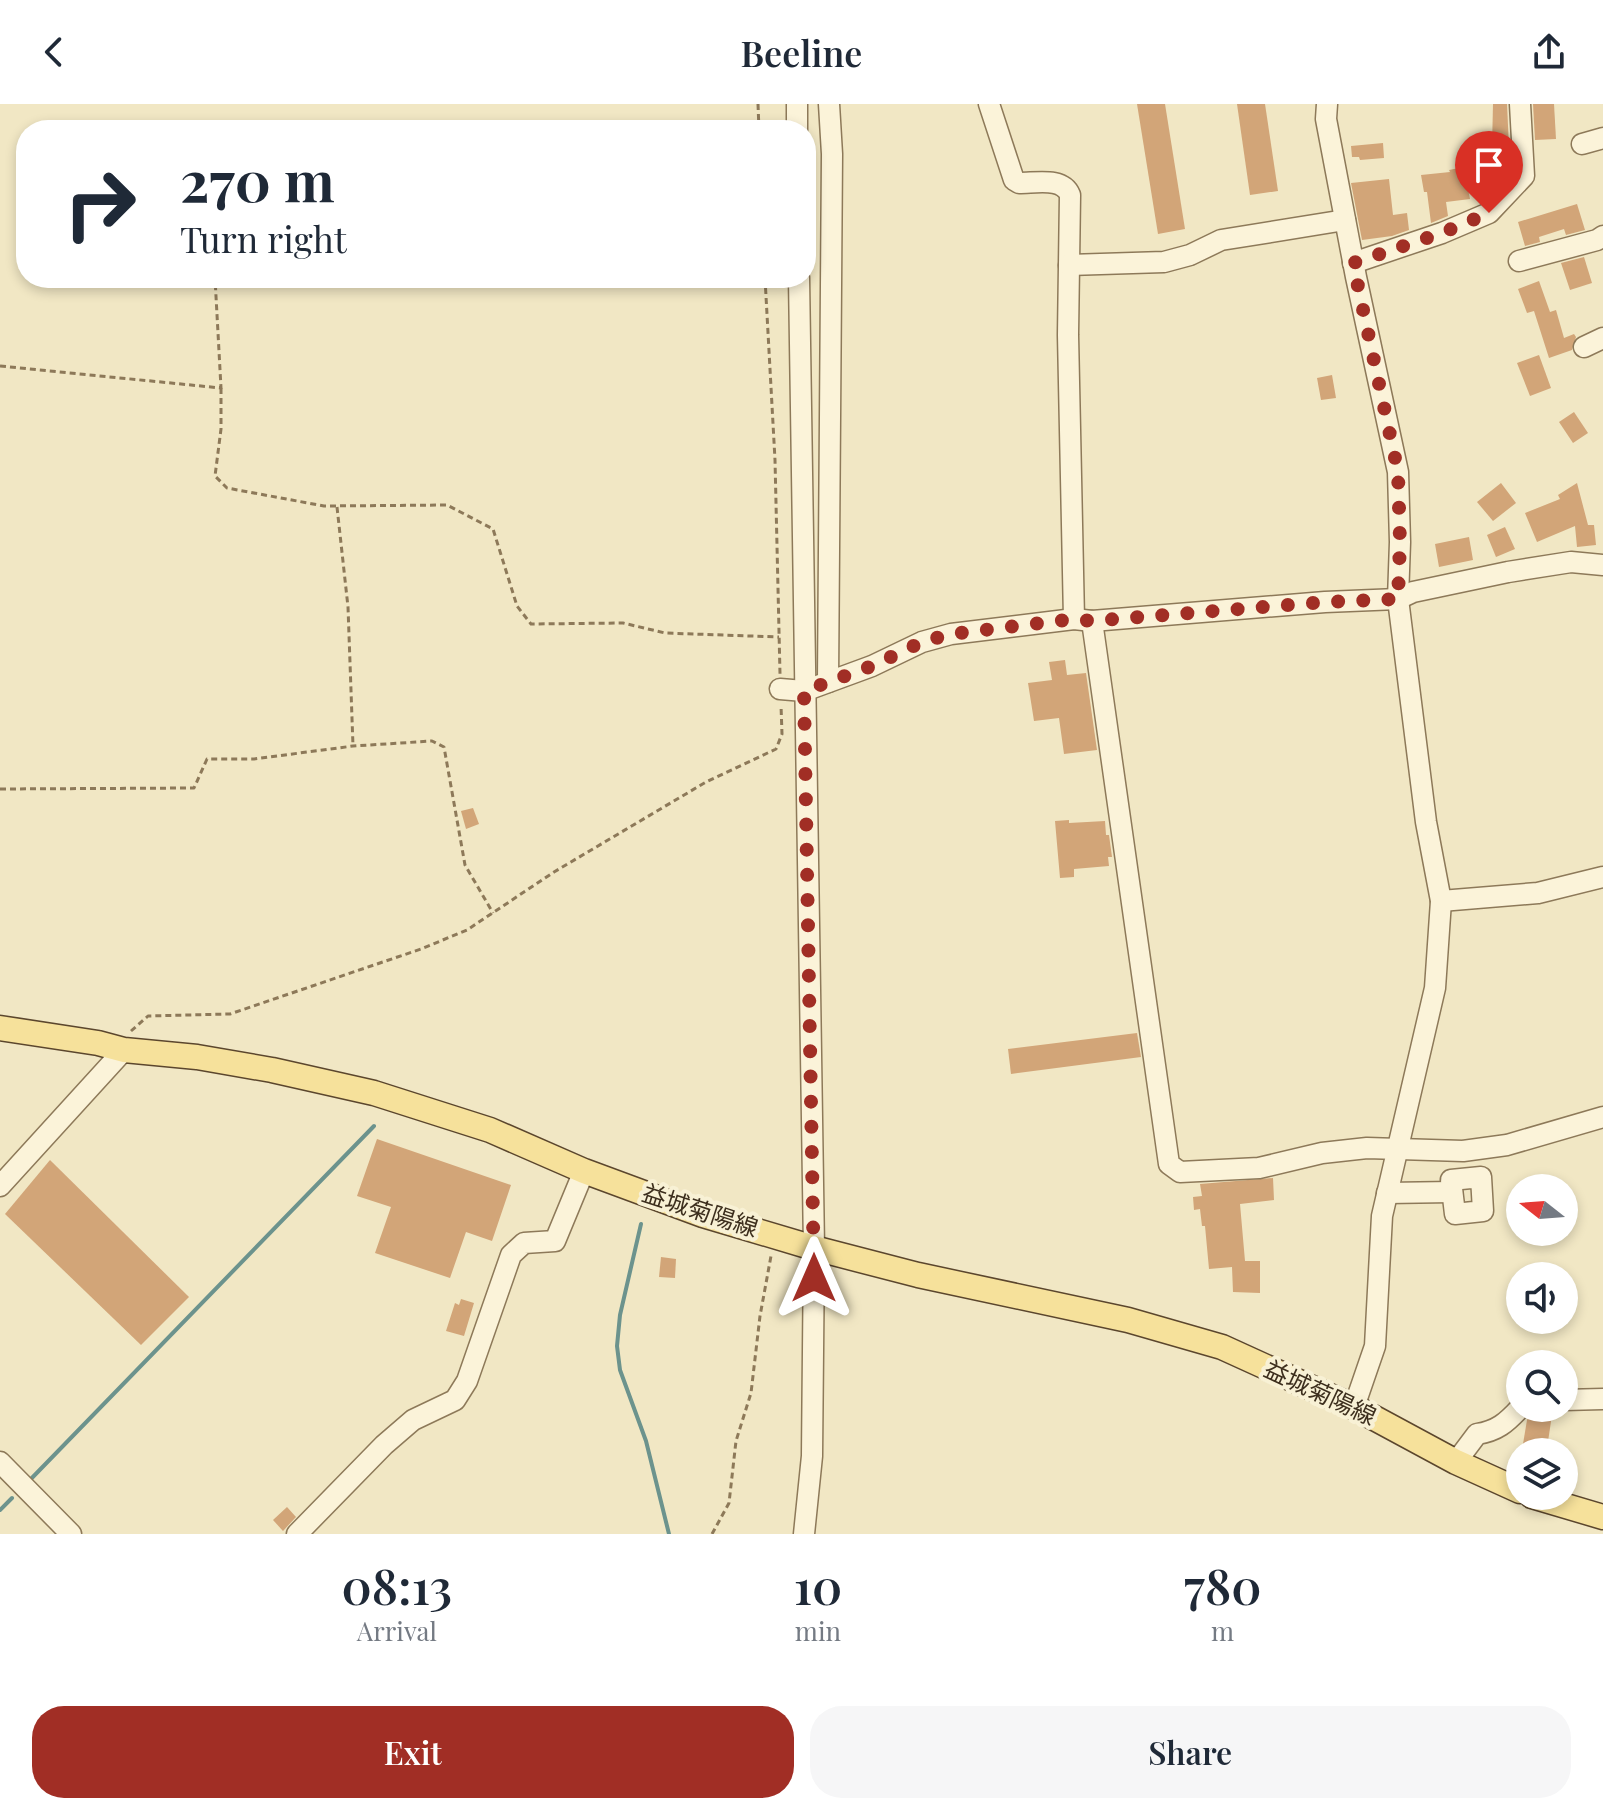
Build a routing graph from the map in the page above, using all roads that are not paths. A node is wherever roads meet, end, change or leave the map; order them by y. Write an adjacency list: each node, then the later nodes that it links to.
1 (829, 104): 16 (street)
2 (989, 104): 11 (street)
3 (1327, 104): 7 (street)
4 (1520, 104): 10 (street)
5 (1603, 138): 6 (street)
6 (1582, 144)
7 (1345, 220): 10 (street); 11 (street)
8 (1603, 236): 9 (street)
9 (1519, 261)
10 (1353, 263): 14 (street)
11 (1069, 265): 15 (street)
12 (799, 288): 18 (street)
13 (1603, 567): 14 (street)
14 (1398, 599): 15 (street); 20 (street)
15 (1083, 620): 16 (street); 24 (street)
16 (828, 682): 18 (street)
17 (780, 689): 18 (street)
18 (804, 691): 29 (street)
19 (1603, 877): 20 (street)
20 (1441, 901): 24 (street)
21 (0, 1028): 22 (main road, 益城菊陽線)
22 (124, 1050): 25 (main road, 益城菊陽線); 26 (street)
23 (1603, 1117): 24 (street)
24 (1397, 1151): 28 (street)
25 (584, 1171): 29 (main road, 益城菊陽線); 41 (street)
26 (0, 1186)
27 (1452, 1192): 28 (street)
28 (1387, 1193): 32 (street)
29 (814, 1248): 32 (main road, 益城菊陽線); 42 (street)
30 (1603, 1399): 31 (street)
31 (1578, 1400)
32 (1354, 1407): 35 (main road, 益城菊陽線)
33 (1507, 1422): 35 (street)
34 (0, 1462): 40 (street)
35 (1456, 1462): 36 (main road, 益城菊陽線)
36 (1506, 1485)
37 (1578, 1510): 38 (main road)
38 (1603, 1517)
39 (1603, 1525): 43 (street)
40 (71, 1534)
41 (297, 1534)
42 (804, 1534)
43 (1597, 1534)

